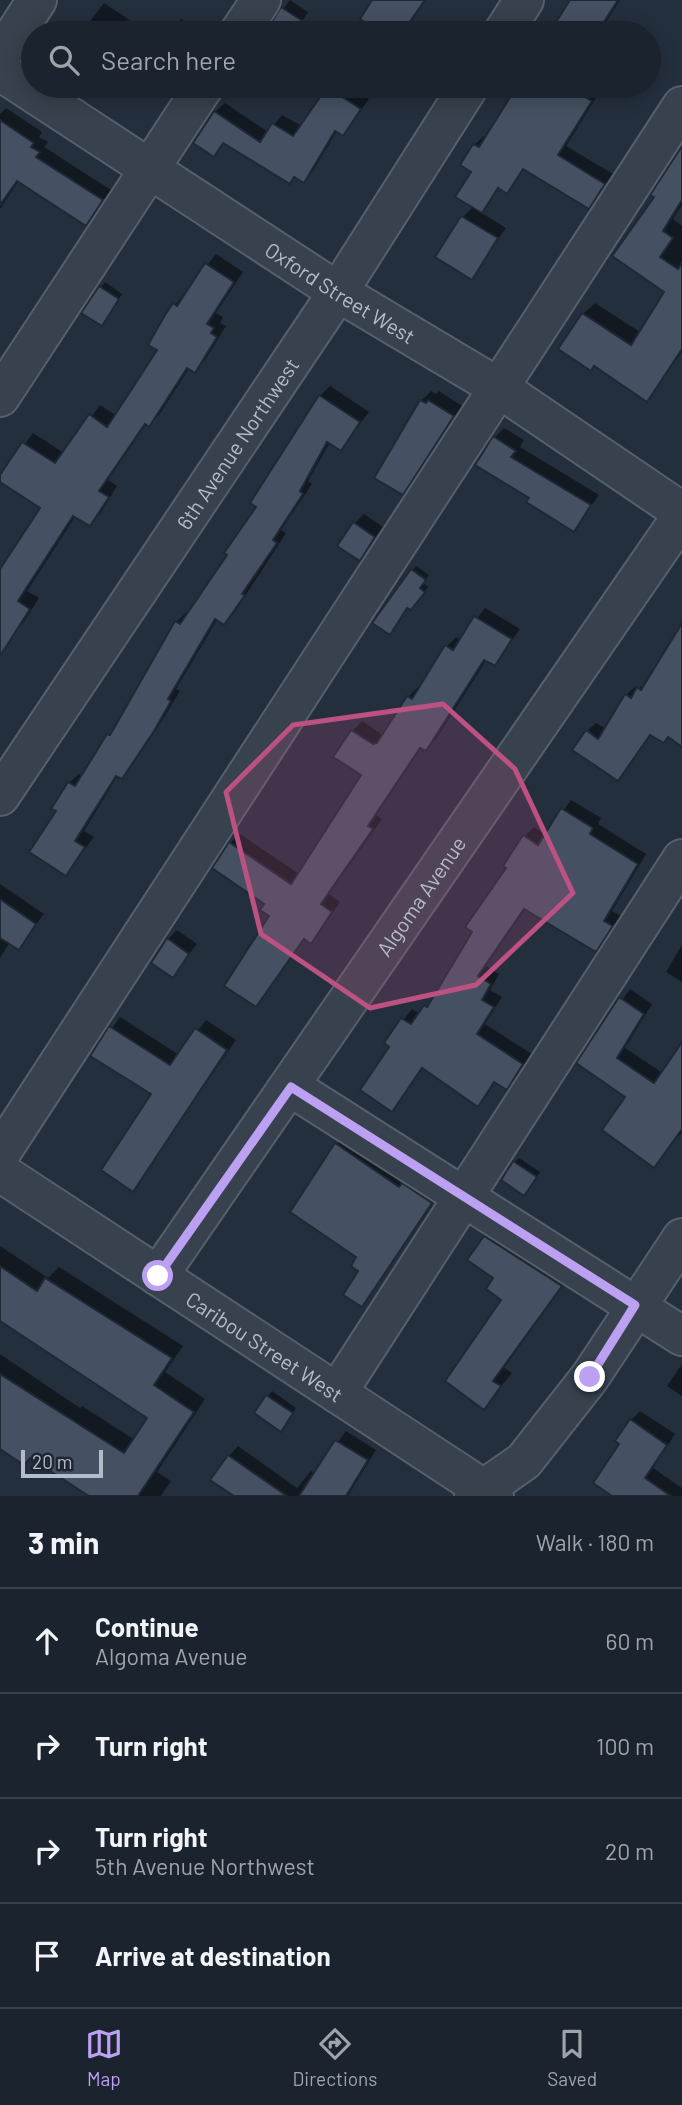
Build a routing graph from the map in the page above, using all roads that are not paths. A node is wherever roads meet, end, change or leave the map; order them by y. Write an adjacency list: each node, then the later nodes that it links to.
1 (37, 0): 4 (street)
2 (261, 0): 5 (street)
3 (524, 0): 6 (street)
4 (23, 21)
5 (247, 21)
6 (511, 21)
7 (21, 25): 8 (street)
8 (0, 57)
9 (0, 71): 10 (street, Oxford Street West)
10 (21, 85)
11 (41, 98): 15 (street, Oxford Street West)
12 (196, 98): 15 (street)
13 (461, 98): 16 (street, 6th Avenue Northwest)
14 (682, 106): 17 (street)
15 (149, 168): 16 (street, Oxford Street West); 18 (street)
16 (338, 292): 17 (street, Oxford Street West); 20 (street, 6th Avenue Northwest)
17 (499, 388): 19 (street, Oxford Street West); 23 (street)
18 (0, 397)
19 (682, 514): 22 (street, Algoma Avenue)
20 (0, 796)
21 (682, 859): 25 (street)
22 (291, 1087): 25 (street); 27 (street, Algoma Avenue)
23 (0, 1154)
24 (0, 1172): 27 (street, Caribou Street West)
25 (464, 1196): 28 (street); 30 (street)
26 (682, 1238): 28 (street)
27 (158, 1276): 30 (street, Caribou Street West)
28 (635, 1305): 29 (street); 31 (street)
29 (682, 1336)
30 (337, 1393): 31 (street, Caribou Street West)
31 (484, 1494)

